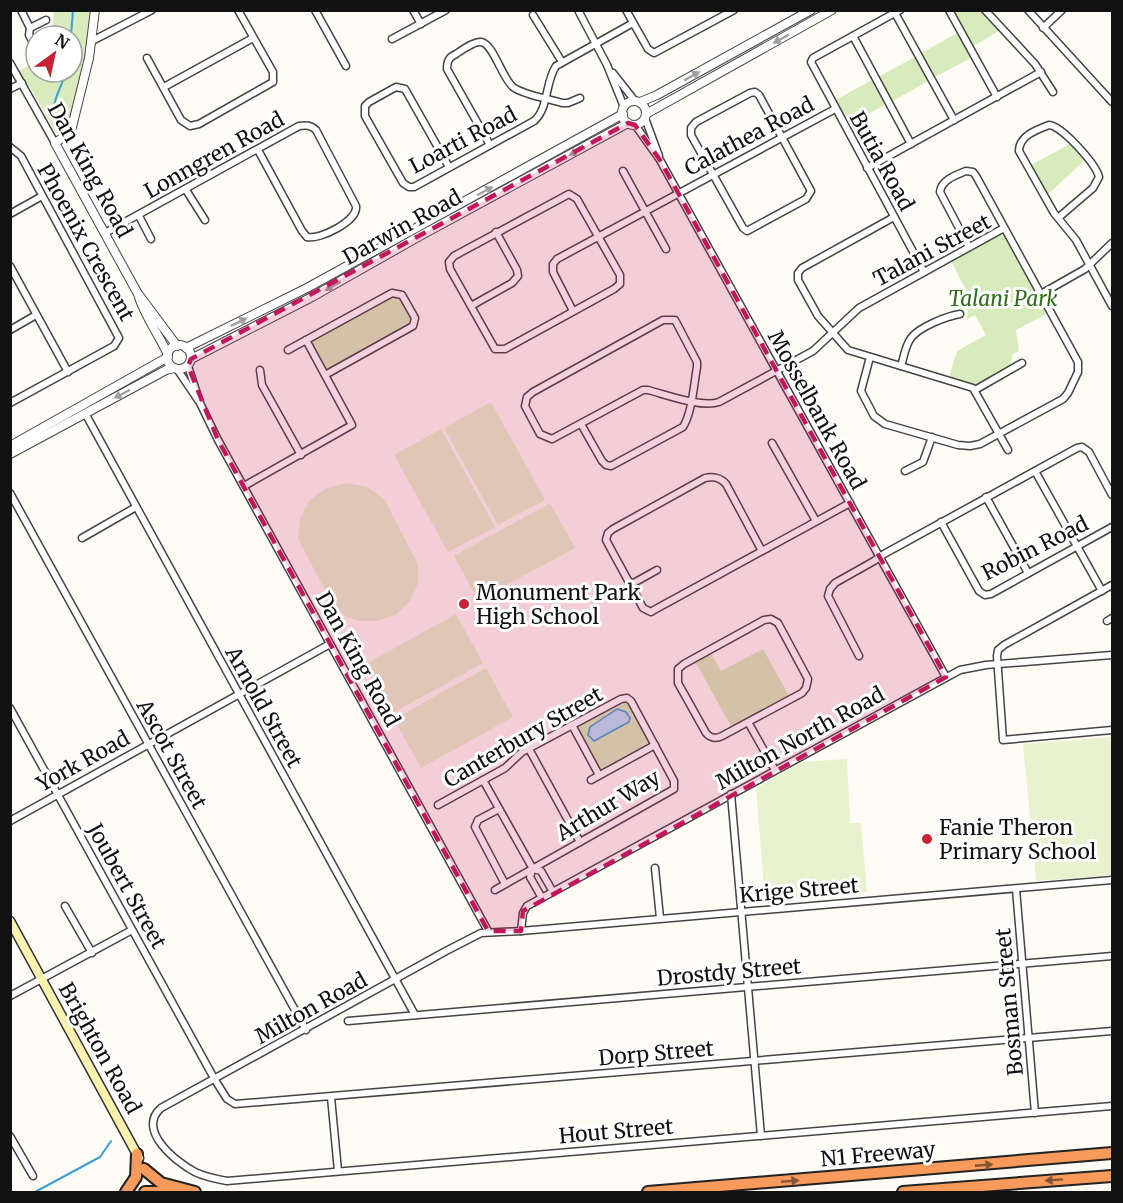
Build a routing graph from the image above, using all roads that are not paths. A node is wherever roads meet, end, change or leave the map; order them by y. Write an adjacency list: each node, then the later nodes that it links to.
1 (21, 10): 21 (street)
2 (95, 10): 28 (street)
3 (152, 10): 28 (street)
4 (238, 10): 26 (street)
5 (315, 10): 34 (street)
6 (414, 10): 23 (street)
7 (446, 10): 23 (street)
8 (578, 10): 29 (street)
9 (626, 10): 20 (street)
10 (734, 10): 20 (street)
11 (811, 10): 43 (street, one-way to 11)
12 (832, 10): 47 (street, one-way to 47)
13 (949, 10): 40 (street)
14 (985, 10): 35 (street)
15 (1028, 10): 24 (street)
16 (1062, 10): 24 (street)
17 (898, 12): 25 (street); 48 (street)
18 (533, 15): 31 (street)
19 (46, 20): 22 (street)
20 (633, 23): 29 (street)
21 (28, 24)
22 (38, 24)
23 (421, 24): 27 (street)
24 (1043, 27): 44 (street)
25 (853, 36): 45 (street, Butia Road); 52 (street)
26 (253, 38): 37 (street); 37 (street)
27 (392, 39)
28 (92, 41): 51 (street)
29 (596, 43): 31 (street); 33 (street)
30 (147, 58): 37 (street)
31 (562, 62): 41 (street, Loarti Road)
32 (10, 63): 36 (street, Dan King Road)
33 (607, 65): 43 (street); 46 (street)
34 (346, 66)
35 (1041, 72): 39 (street); 40 (street)
36 (22, 83): 38 (street); 51 (street, Dan King Road)
37 (164, 87)
38 (10, 89)
39 (1053, 92)
40 (997, 97): 48 (street)
41 (545, 98): 42 (street); 53 (street, Loarti Road); 53 (street)
42 (580, 98)
43 (637, 101): 46 (street); 47 (street)
44 (1113, 102)
45 (835, 109): 50 (street, Calathea Road); 58 (street, Butia Road)
46 (623, 110): 49 (street); 92 (street, Darwin Road, one-way to 46)
47 (646, 116): 49 (street); 56 (street, Mosselbank Road)
48 (954, 120): 52 (street)
49 (632, 124): 56 (street, Mosselbank Road); 96 (street, Darwin Road, one-way to 96)
50 (783, 138): 60 (street, Calathea Road); 60 (street); 60 (street)
51 (55, 142): 72 (street, Dan King Road)
52 (911, 144): 58 (street)
53 (490, 145): 57 (street, Loarti Road)
54 (10, 147): 63 (street, Phoenix Crescent)
55 (258, 150): 55 (street, Lonngren Road); 61 (street, Lonngren Road)
56 (660, 160): 62 (street, Mosselbank Road)
57 (449, 167): 57 (street, Loarti Road)
58 (867, 168): 67 (street, Butia Road)
59 (623, 171): 64 (street)
60 (714, 176): 62 (street, Calathea Road)
61 (186, 190): 66 (street, Lonngren Road); 69 (street)
62 (678, 192): 64 (street, Calathea Road); 101 (street, Mosselbank Road)
63 (42, 196): 65 (street); 102 (street, Phoenix Crescent)
64 (644, 211): 73 (street, Calathea Road); 77 (street)
65 (10, 214)
66 (139, 216): 72 (street, Lonngren Road); 74 (street)
67 (894, 217): 80 (street, Butia Road); 89 (street)
68 (1058, 219): 68 (street); 78 (street)
69 (205, 220)
70 (1004, 228): 76 (street, Talani Street); 76 (street); 82 (street, Talani Street)
71 (496, 232): 73 (street); 83 (street); 83 (street)
72 (105, 233): 81 (street, Dan King Road)
73 (598, 236): 85 (street, Calathea Road); 85 (street)
74 (151, 239)
75 (1113, 243): 78 (street)
76 (969, 247): 80 (street, Talani Street)
77 (666, 249)
78 (1090, 265): 82 (street); 84 (street)
79 (10, 266): 87 (street)
80 (924, 272): 89 (street, Talani Street)
81 (138, 294): 91 (street, Dan King Road); 94 (street, Dan King Road)
82 (1041, 294): 110 (street, Talani Street)
83 (471, 306): 85 (street)
84 (1113, 306)
85 (573, 311)
86 (960, 314): 98 (street)
87 (36, 315): 88 (street); 102 (street)
88 (10, 330)
89 (832, 333): 95 (street); 101 (street, Talani Street)
90 (306, 340): 93 (street); 103 (street); 103 (street)
91 (177, 346): 92 (street); 94 (street)
92 (186, 348): 96 (street)
93 (288, 350)
94 (168, 356): 99 (street); 113 (street)
95 (870, 357): 98 (street); 111 (street)
96 (189, 362): 99 (street); 107 (street, Dan King Road)
97 (1022, 363): 104 (street)
98 (901, 366): 104 (street)
99 (176, 368): 107 (street, Dan King Road); 108 (street, one-way to 108)
100 (260, 370): 116 (street)
101 (777, 371): 105 (street, Talani Street); 123 (street, Mosselbank Road)
102 (68, 372): 106 (street, Phoenix Crescent)
103 (325, 375): 116 (street)
104 (975, 390): 110 (street)
105 (691, 400): 109 (street, Talani Street); 109 (street); 109 (street, Talani Street)
106 (10, 403)
107 (200, 403): 119 (street, Dan King Road)
108 (85, 413): 115 (street); 124 (street, Arnold Street)
109 (581, 424)
110 (999, 434): 111 (street); 114 (street)
111 (932, 437): 117 (street)
112 (772, 443): 125 (street)
113 (10, 446)
114 (1008, 450)
115 (10, 454)
116 (301, 455): 119 (street)
117 (905, 471)
118 (1035, 471): 121 (street); 122 (street); 129 (street)
119 (244, 486): 137 (street, Dan King Road)
120 (10, 493): 148 (street, Ascot Street)
121 (1113, 495)
122 (986, 497): 126 (street); 133 (street)
123 (850, 503): 125 (street); 131 (street, Mosselbank Road)
124 (136, 507): 128 (street); 142 (street, Arnold Street)
125 (816, 521): 130 (street)
126 (940, 522): 131 (street); 133 (street, Robin Road)
127 (1113, 527): 129 (street, Robin Road)
128 (82, 538)
129 (1077, 546): 133 (street, Robin Road); 136 (street)
130 (762, 551): 134 (street); 134 (street)
131 (880, 557): 139 (street); 141 (street, Mosselbank Road)
132 (657, 570): 134 (street)
133 (1028, 573)
134 (630, 585)
135 (1113, 585): 136 (street)
136 (1102, 591): 140 (street)
137 (330, 644): 142 (street, York Road); 175 (street, Dan King Road)
138 (1113, 655): 140 (street, Milton North Road)
139 (859, 656)
140 (997, 665): 141 (street, Milton North Road); 147 (street)
141 (946, 677): 151 (street, Milton North Road)
142 (238, 694): 148 (street, York Road); 180 (street, Arnold Street)
143 (625, 698): 146 (street, Canterbury Street); 149 (street, Arthur Way)
144 (10, 708): 156 (street, Joubert Street)
145 (748, 722): 145 (street); 151 (street)
146 (572, 725): 150 (street, Canterbury Street); 152 (street)
147 (1113, 730)
148 (148, 744): 156 (street, York Road); 185 (street, Ascot Street)
149 (655, 745): 152 (street); 160 (street, Arthur Way)
150 (529, 749): 153 (street, Canterbury Street); 160 (street)
151 (775, 770): 155 (street, Milton North Road)
152 (599, 776): 154 (street)
153 (483, 780): 157 (street, Canterbury Street); 158 (street)
154 (591, 780)
155 (731, 794): 167 (street, Milton North Road); 170 (street)
156 (58, 795): 159 (street, York Road); 173 (street, Joubert Street)
157 (438, 805)
158 (499, 809): 162 (street); 164 (street)
159 (10, 820)
160 (580, 842): 162 (street, Arthur Way)
161 (655, 868): 171 (street)
162 (533, 869): 164 (street, Arthur Way); 167 (street); 168 (street)
163 (1113, 880): 165 (street, Krige Street)
164 (505, 884): 166 (street, Arthur Way)
165 (1016, 889): 170 (street, Krige Street); 178 (street, Bosman Street)
166 (495, 890)
167 (553, 892): 168 (street, Milton North Road)
168 (542, 898): 174 (street, Milton North Road)
169 (65, 906): 176 (street)
170 (741, 911): 171 (street, Krige Street); 181 (street)
171 (660, 918): 174 (street, Krige Street)
172 (10, 921): 179 (main road, Brighton Road)
173 (132, 930): 176 (street); 189 (street, Joubert Street)
174 (521, 930): 175 (street, Krige Street)
175 (488, 931): 180 (street, Milton Road)
176 (92, 953): 179 (street)
177 (1113, 956): 178 (street, Drostdy Street)
178 (1022, 964): 181 (street, Drostdy Street); 187 (street, Bosman Street)
179 (42, 980): 182 (street); 197 (main road, Brighton Road)
180 (395, 980): 183 (street, Arnold Street); 185 (street, Milton Road)
181 (748, 987): 183 (street, Drostdy Street); 188 (street)
182 (10, 996)
183 (415, 1015): 184 (street, Drostdy Street)
184 (348, 1021)
185 (306, 1030): 189 (street, Milton Road)
186 (1113, 1031): 187 (street, Dorp Street)
187 (1029, 1038): 188 (street, Dorp Street); 192 (street, Bosman Street)
188 (754, 1061): 190 (street, Dorp Street); 195 (street)
189 (214, 1080): 190 (street, Dorp Street); 193 (street, Milton Road)
190 (331, 1097): 199 (street)
191 (1113, 1106): 192 (street, Hout Street)
192 (1035, 1113): 195 (street, Hout Street)
193 (153, 1118): 199 (street, Hout Street)
194 (10, 1136): 200 (street)
195 (761, 1136): 199 (street, Hout Street)
196 (1113, 1153): 207 (highway, N1 Freeway, one-way to 196)
197 (137, 1154): 198 (main road, Brighton Road); 203 (highway)
198 (144, 1169): 202 (highway); 205 (main road, Brighton Road)
199 (338, 1171)
200 (33, 1176)
201 (1113, 1176): 208 (highway, N1 Freeway, one-way to 208)
202 (179, 1188): 205 (highway); 206 (highway)
203 (126, 1192)
204 (145, 1192): 205 (highway)
205 (155, 1192)
206 (195, 1192)
207 (648, 1192)
208 (903, 1192)

